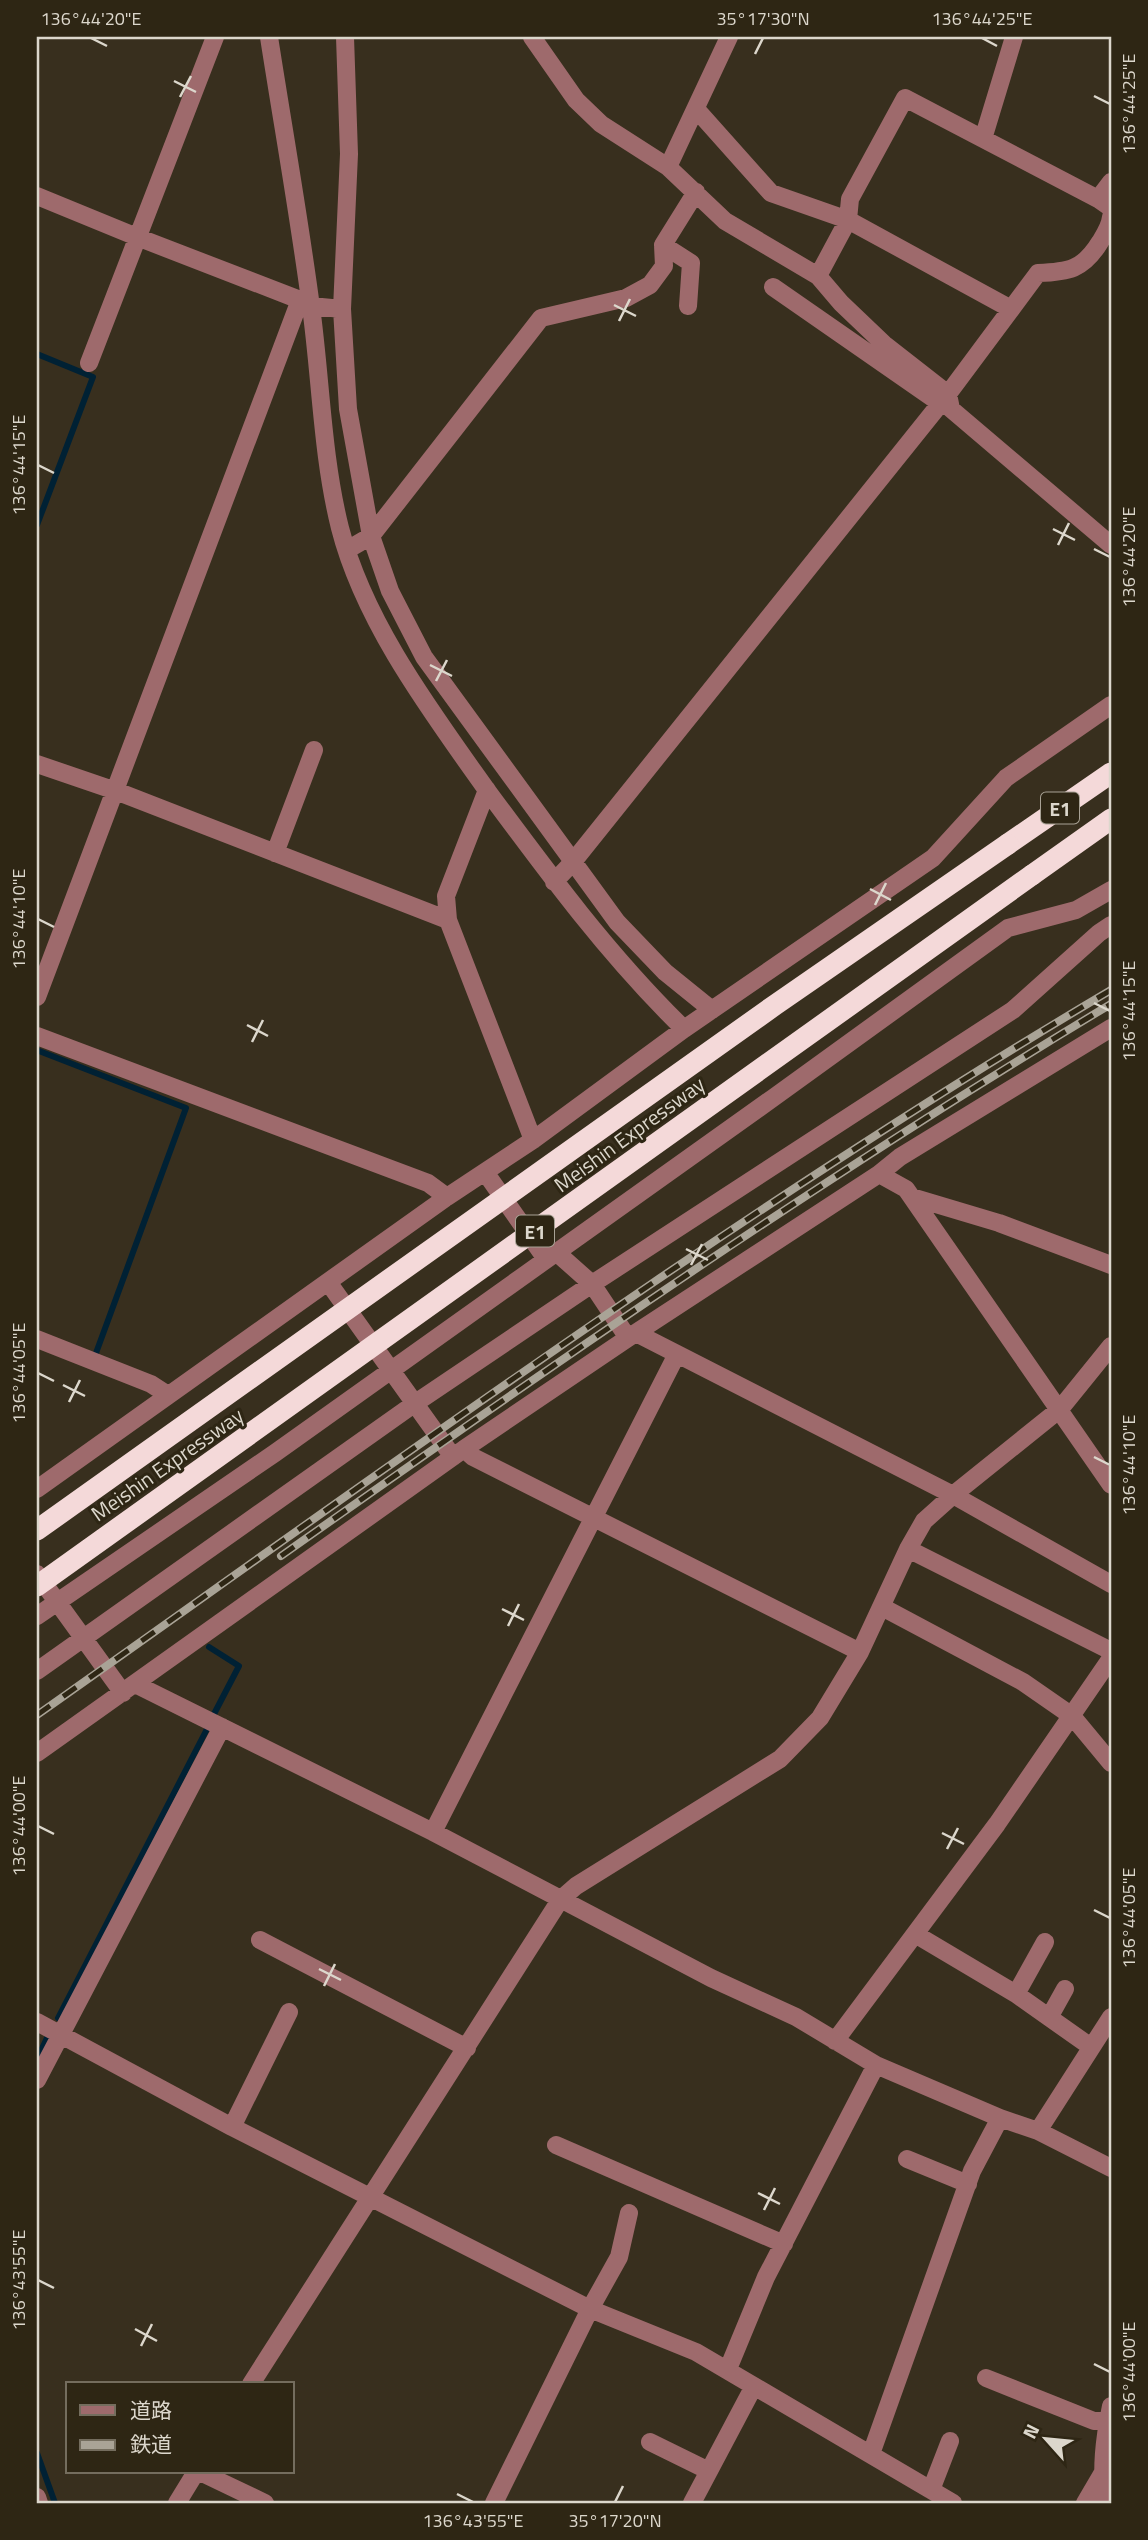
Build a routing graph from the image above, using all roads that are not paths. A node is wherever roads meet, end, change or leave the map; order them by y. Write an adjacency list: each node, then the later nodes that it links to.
1 (215, 37): 15 (street)
2 (269, 37): 19 (street)
3 (345, 37): 21 (street)
4 (532, 37): 9 (street)
5 (729, 37): 7 (street)
6 (1014, 37): 8 (street)
7 (696, 109): 9 (street); 14 (street)
8 (983, 139): 13 (street); 14 (street)
9 (668, 167): 11 (street)
10 (1111, 182): 13 (street)
11 (696, 192): 16 (street); 17 (street)
12 (37, 196): 15 (street)
13 (1107, 209): 22 (street)
14 (848, 220): 17 (street); 22 (street)
15 (136, 237): 19 (street); 23 (street)
16 (663, 245): 20 (street); 25 (street)
17 (818, 276): 24 (street)
18 (773, 287): 24 (street)
19 (306, 303): 21 (street); 27 (street); 33 (street)
20 (688, 306)
21 (342, 309): 25 (street)
22 (1011, 309): 24 (street)
23 (89, 363)
24 (944, 399): 26 (street); 36 (street)
25 (371, 536): 27 (street); 36 (street)
26 (1111, 545)
27 (347, 550): 32 (street)
28 (1111, 705): 42 (street)
29 (314, 750): 35 (street)
30 (37, 764): 33 (street)
31 (1111, 773): 68 (highway, Meishin Expressway / E1, bridge)
32 (487, 790): 37 (street); 39 (street)
33 (116, 791): 35 (street); 41 (street)
34 (1111, 819): 72 (highway, Meishin Expressway / E1, bridge)
35 (275, 853): 39 (street)
36 (572, 863): 37 (street); 42 (street)
37 (554, 882): 44 (street)
38 (1111, 890): 51 (street)
39 (448, 920): 46 (street)
40 (1111, 925): 54 (street)
41 (37, 997)
42 (712, 1010): 44 (street)
43 (1111, 1028): 48 (street)
44 (684, 1029): 46 (street)
45 (37, 1036): 49 (street)
46 (533, 1140): 47 (street)
47 (485, 1172): 49 (street); 51 (street)
48 (879, 1174): 50 (street); 55 (street)
49 (447, 1197): 53 (street)
50 (912, 1197): 52 (street); 62 (street)
51 (551, 1255): 54 (street); 59 (street)
52 (1111, 1265)
53 (328, 1282): 59 (street); 60 (street)
54 (592, 1284): 55 (street); 61 (street)
55 (632, 1336): 58 (street); 63 (street)
56 (37, 1339): 60 (street)
57 (1111, 1346): 62 (street)
58 (677, 1354): 66 (street); 67 (street)
59 (391, 1370): 61 (street); 73 (street)
60 (168, 1395): 65 (street)
61 (414, 1404): 63 (street); 76 (street)
62 (1060, 1409): 64 (street); 66 (street)
63 (458, 1453): 67 (street); 81 (street)
64 (1111, 1485)
65 (37, 1489)
66 (953, 1495): 69 (street); 71 (street)
67 (595, 1517): 78 (street); 86 (street)
68 (37, 1530)
69 (908, 1549): 74 (street); 77 (street)
70 (37, 1574): 73 (street)
71 (1111, 1584)
72 (37, 1586)
73 (57, 1602): 75 (street); 76 (street)
74 (882, 1607): 78 (street); 82 (street)
75 (37, 1616)
76 (83, 1639): 80 (street); 81 (street)
77 (1111, 1651)
78 (860, 1652): 87 (street)
79 (1111, 1658): 82 (street)
80 (37, 1671)
81 (129, 1688): 83 (street); 84 (street)
82 (1072, 1716): 85 (street); 88 (street)
83 (222, 1727): 86 (street); 97 (street)
84 (37, 1753)
85 (1111, 1763)
86 (433, 1832): 87 (street)
87 (560, 1900): 98 (street); 100 (street)
88 (915, 1934): 92 (street); 98 (street)
89 (260, 1940): 100 (street)
90 (1045, 1942): 92 (street)
91 (1065, 1989): 94 (street)
92 (1016, 1994): 94 (street)
93 (289, 2012): 104 (street)
94 (1050, 2016): 99 (street)
95 (1111, 2017): 99 (street)
96 (37, 2022): 97 (street)
97 (59, 2034): 102 (street); 104 (street)
98 (835, 2040): 101 (street)
99 (1091, 2047): 105 (street)
100 (467, 2048): 110 (street)
101 (876, 2065): 103 (street); 112 (street)
102 (37, 2080)
103 (1000, 2118): 105 (street); 109 (street)
104 (232, 2127): 110 (street)
105 (1038, 2131): 108 (street)
106 (556, 2145): 112 (street)
107 (907, 2159): 109 (street)
108 (1111, 2168)
109 (968, 2184): 121 (street)
110 (370, 2198): 113 (street); 116 (street)
111 (629, 2213): 113 (street)
112 (784, 2244): 114 (street)
113 (590, 2309): 114 (street); 131 (street)
114 (728, 2369): 117 (street)
115 (986, 2378): 118 (street)
116 (252, 2382)
117 (754, 2386): 121 (street); 122 (street)
118 (1110, 2414): 125 (street)
119 (950, 2441): 126 (street)
120 (650, 2442): 122 (street)
121 (871, 2454): 126 (street)
122 (709, 2471): 132 (street)
123 (197, 2474): 129 (street)
124 (202, 2474): 130 (street)
125 (1101, 2474): 134 (street); 135 (street)
126 (931, 2490): 133 (street)
127 (37, 2497): 128 (street)
128 (39, 2503)
129 (177, 2503)
130 (265, 2503)
131 (494, 2503)
132 (692, 2503)
133 (953, 2503)
134 (1085, 2503)
135 (1105, 2503)

